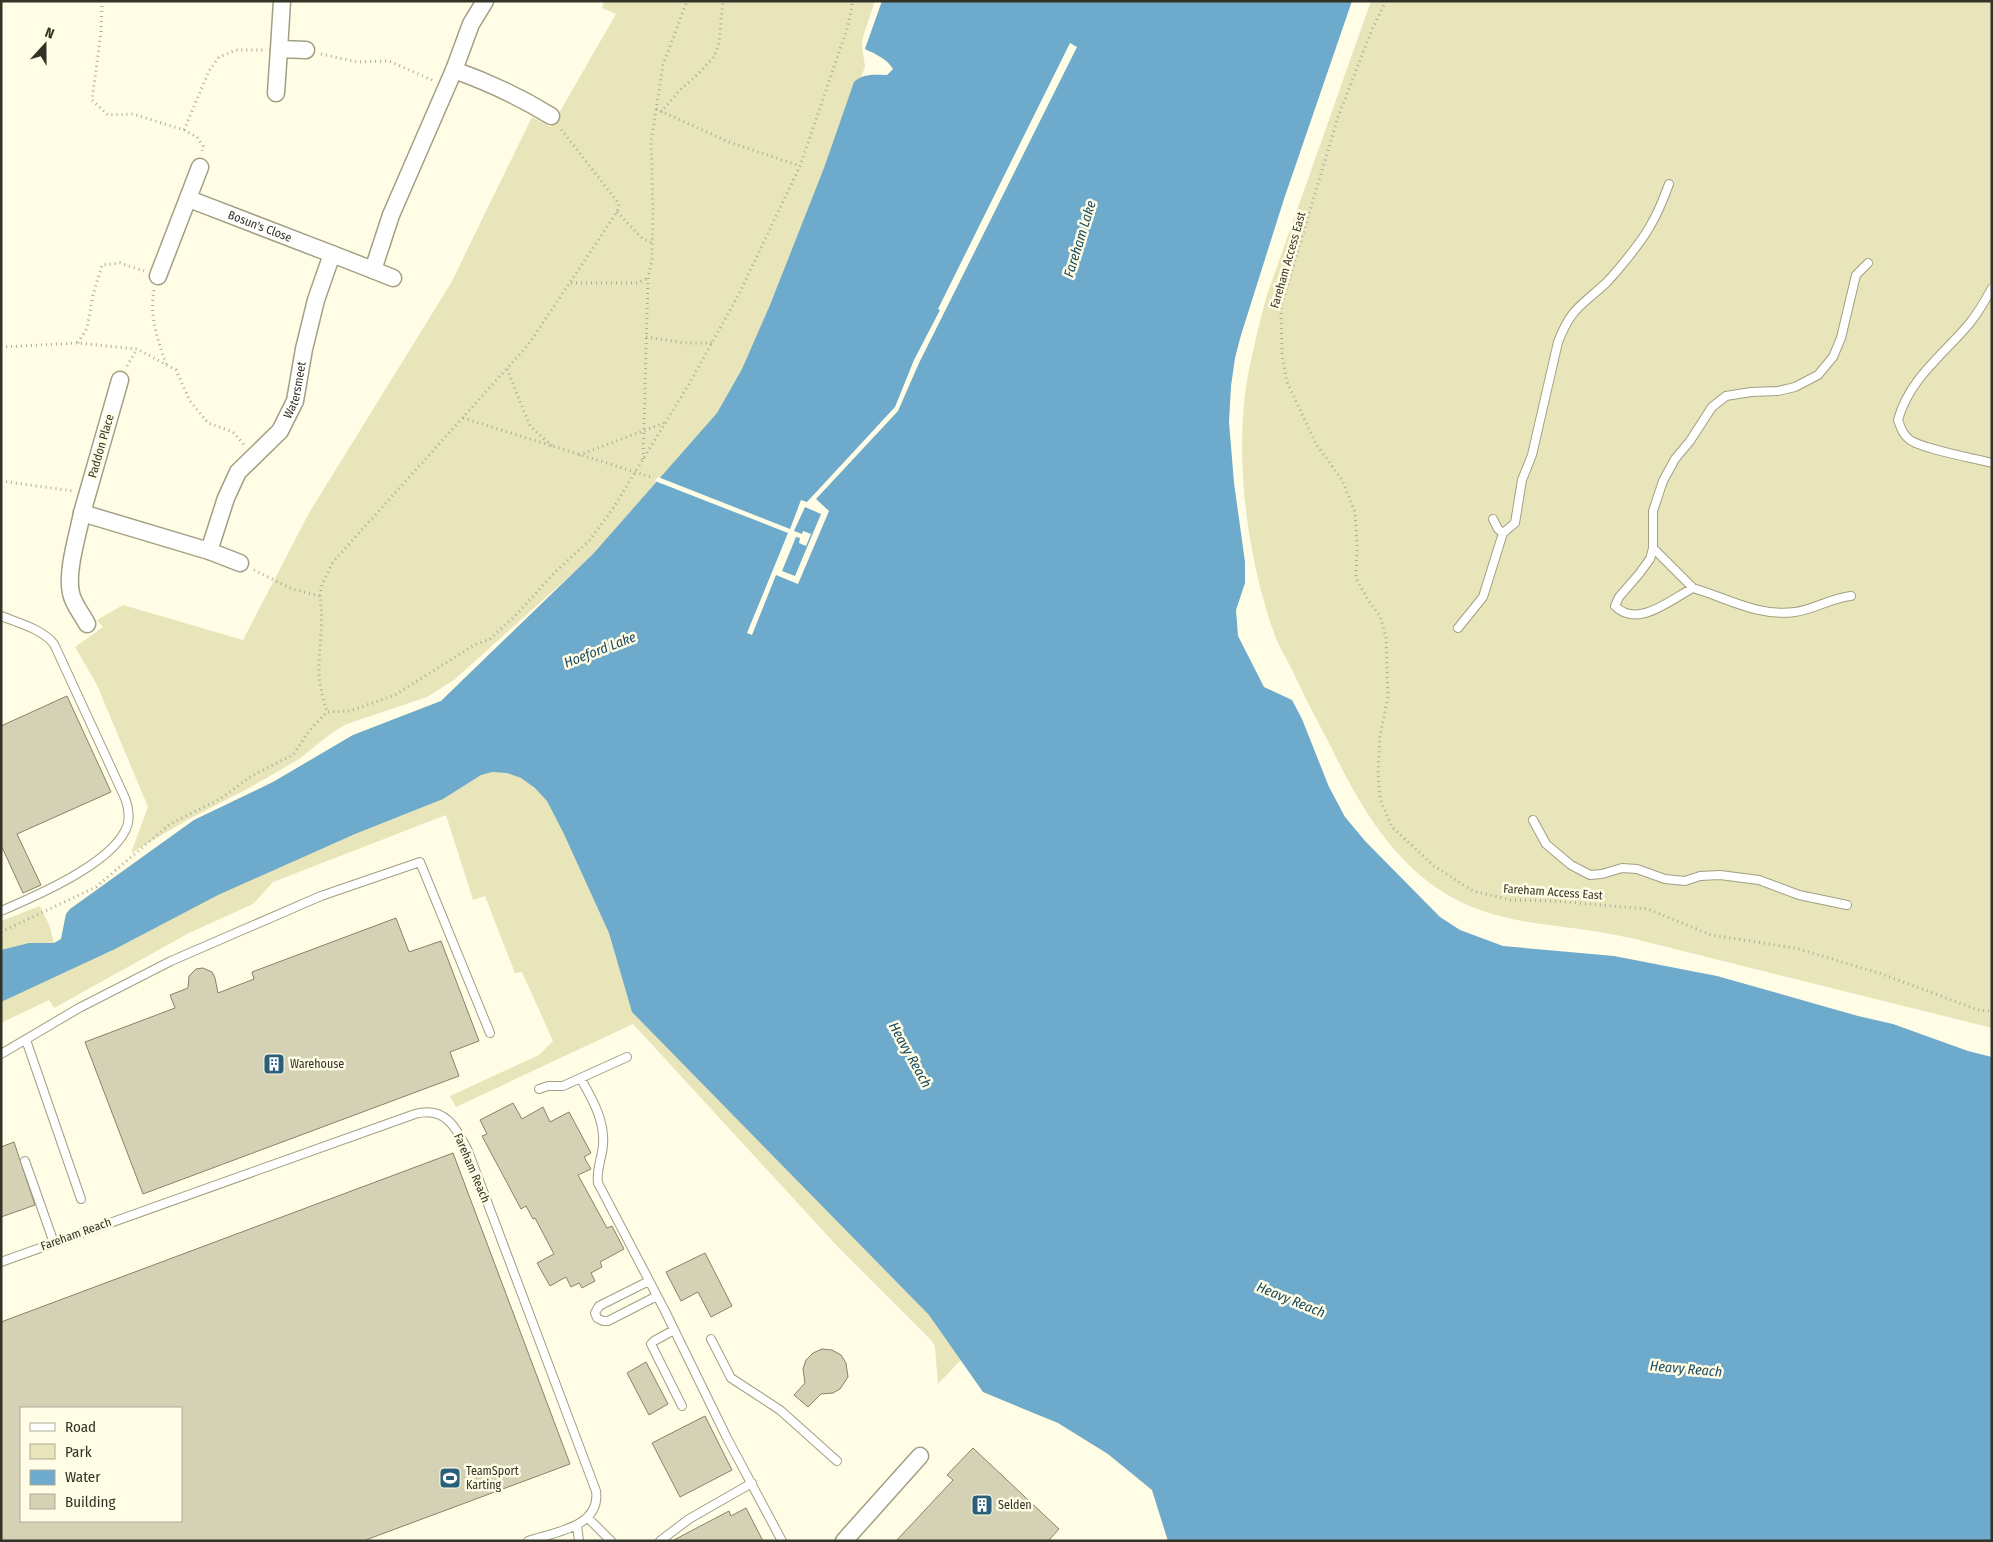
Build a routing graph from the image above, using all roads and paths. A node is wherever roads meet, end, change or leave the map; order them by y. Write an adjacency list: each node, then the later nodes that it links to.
1 (102, 1): 16 (path)
2 (282, 1): 8 (street)
3 (485, 1): 10 (street)
4 (686, 1): 13 (path)
5 (723, 1): 14 (path)
6 (853, 1): 17 (path)
7 (1386, 1): 67 (path, Fareham Access East)
8 (279, 49): 9 (street); 12 (street); 16 (path)
9 (306, 50): 11 (path)
10 (454, 70): 11 (street); 15 (street)
11 (446, 87): 25 (street)
12 (276, 93)
13 (656, 109): 14 (path); 22 (path)
14 (662, 112): 17 (path)
15 (551, 116): 21 (path)
16 (184, 130): 18 (path)
17 (800, 166): 33 (path)
18 (200, 167): 20 (street)
19 (1669, 184): 52 (lane)
20 (189, 199): 23 (street, Bosun's Close); 26 (street)
21 (617, 212): 22 (path); 29 (path)
22 (652, 243): 28 (path)
23 (332, 254): 25 (street); 43 (street, Watersmeet)
24 (1868, 263): 53 (lane)
25 (373, 270): 27 (street)
26 (158, 276): 32 (path); 35 (path)
27 (393, 278)
28 (648, 278): 29 (path); 31 (path)
29 (570, 283): 36 (path)
30 (1992, 288): 45 (lane)
31 (646, 337): 33 (path); 40 (path)
32 (78, 343): 34 (path); 35 (path)
33 (713, 343): 39 (path)
34 (1, 347)
35 (166, 365): 43 (path)
36 (507, 368): 38 (path); 41 (path)
37 (120, 380): 49 (street, Paddon Place)
38 (463, 418): 41 (path); 57 (path)
39 (665, 423): 40 (path); 44 (path)
40 (644, 431): 42 (path); 44 (path)
41 (553, 447): 42 (path)
42 (578, 455): 46 (path)
43 (253, 456): 54 (street, Watersmeet)
44 (643, 460): 46 (path)
45 (1992, 463)
46 (636, 472): 47 (path); 62 (path)
47 (651, 477)
48 (1, 481): 49 (path)
49 (87, 493): 50 (street, Paddon Place)
50 (82, 513): 54 (street); 60 (street, Paddon Place)
51 (1493, 519): 52 (lane)
52 (1504, 533): 61 (lane)
53 (1653, 548): 56 (lane); 56 (lane)
54 (209, 551): 55 (street)
55 (240, 564): 57 (path)
56 (1693, 588): 58 (lane)
57 (320, 596): 62 (path)
58 (1851, 596)
59 (1, 616): 65 (lane)
60 (87, 624)
61 (1458, 628)
62 (328, 712): 66 (path)
63 (1533, 820): 64 (lane)
64 (1847, 905)
65 (1, 911)
66 (1, 932)
67 (1992, 1011)
68 (490, 1033): 69 (lane)
69 (26, 1040): 70 (lane); 75 (lane)
70 (1, 1054)
71 (627, 1057): 72 (lane)
72 (581, 1079): 73 (lane); 78 (lane)
73 (539, 1089)
74 (25, 1161): 76 (lane)
75 (81, 1199)
76 (54, 1242): 77 (lane, Fareham Reach); 86 (lane, Fareham Reach)
77 (1, 1262)
78 (649, 1281): 79 (lane); 79 (lane)
79 (657, 1296): 80 (lane)
80 (674, 1330): 82 (lane); 85 (lane)
81 (712, 1339): 84 (lane)
82 (682, 1406)
83 (920, 1456): 93 (street)
84 (837, 1461)
85 (752, 1483): 91 (lane); 92 (lane)
86 (588, 1518): 87 (lane); 90 (lane)
87 (577, 1525): 88 (lane); 89 (lane)
88 (528, 1541)
89 (579, 1541)
90 (610, 1541)
91 (660, 1541)
92 (782, 1541)
93 (844, 1541)

